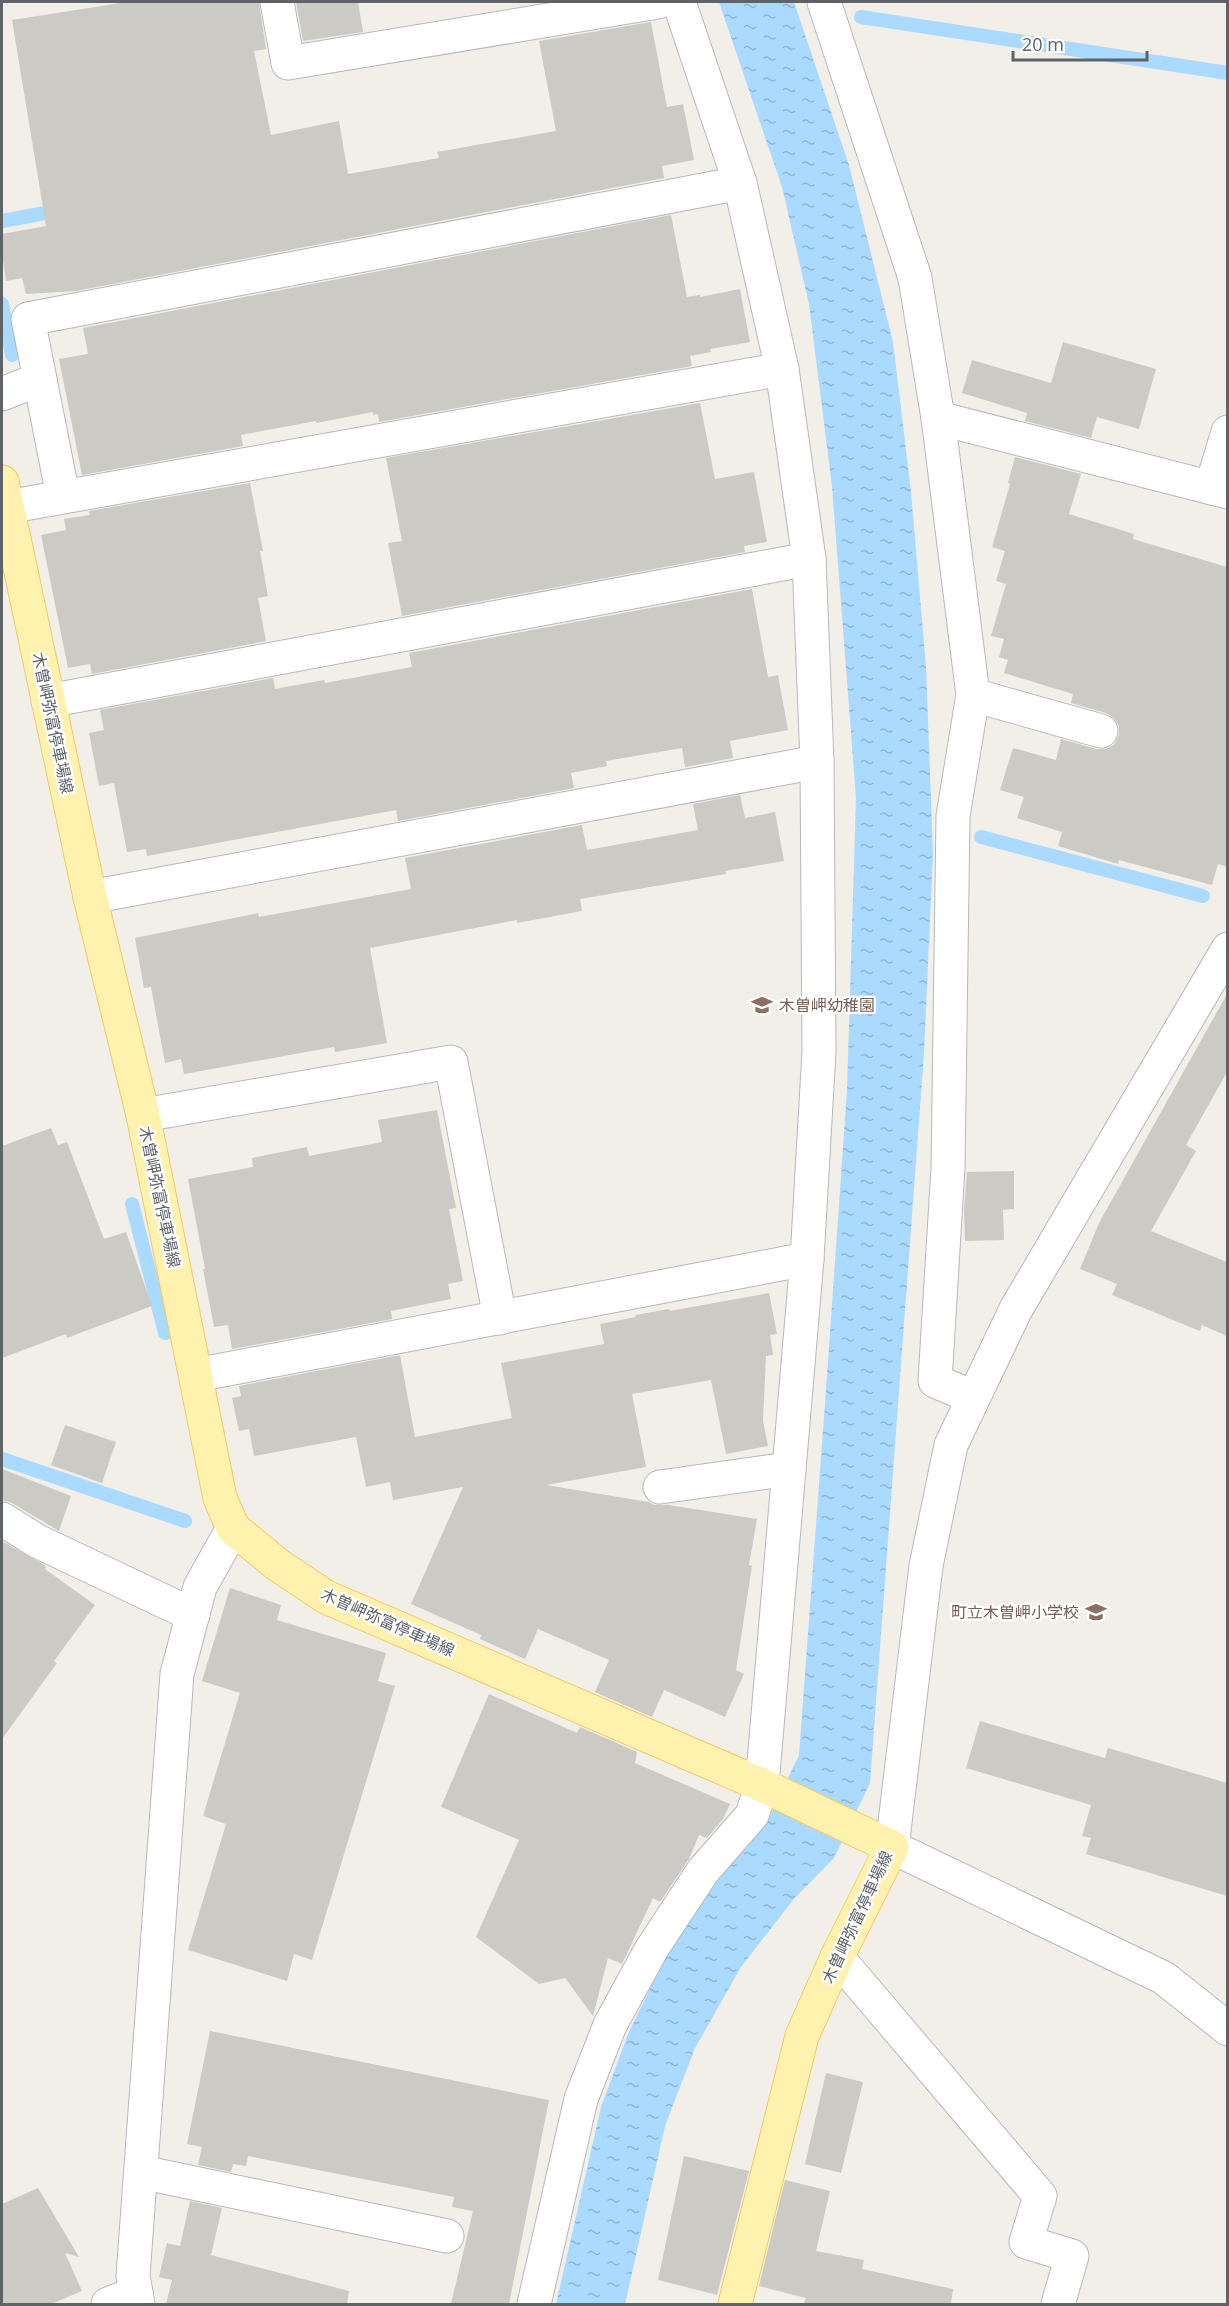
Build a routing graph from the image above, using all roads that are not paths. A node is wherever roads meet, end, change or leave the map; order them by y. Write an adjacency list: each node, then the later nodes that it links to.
1 (277, 2): 2 (street)
2 (658, 2)
3 (679, 2): 5 (street)
4 (824, 2): 9 (street)
5 (740, 183): 6 (street); 7 (street)
6 (782, 369): 13 (street); 14 (street)
7 (40, 379): 8 (street); 13 (street)
8 (2, 394)
9 (939, 418): 11 (street); 15 (street)
10 (1227, 432): 11 (street)
11 (1219, 490)
12 (4, 494): 13 (street); 16 (main road, 木曽岬弥富停車場線)
13 (63, 496)
14 (808, 559): 16 (street); 18 (street)
15 (973, 695): 17 (street); 25 (street)
16 (48, 701): 19 (main road, 木曽岬弥富停車場線)
17 (1101, 731)
18 (817, 762): 19 (street); 22 (street)
19 (90, 897): 21 (main road, 木曽岬弥富停車場線)
20 (1227, 949): 25 (street)
21 (143, 1115): 23 (street); 24 (main road, 木曽岬弥富停車場線)
22 (807, 1259): 23 (street); 26 (street)
23 (500, 1318): 24 (street)
24 (196, 1375): 29 (main road, 木曽岬弥富停車場線)
25 (973, 1397): 32 (street)
26 (789, 1469): 27 (street); 31 (street)
27 (660, 1488)
28 (2, 1519): 30 (street)
29 (233, 1528): 30 (street); 31 (main road, 木曽岬弥富停車場線)
30 (193, 1615): 35 (street)
31 (767, 1787): 32 (main road, 木曽岬弥富停車場線); 38 (street)
32 (882, 1842): 33 (main road, 木曽岬弥富停車場線); 34 (street)
33 (837, 1957): 39 (main road, 木曽岬弥富停車場線); 40 (street)
34 (1227, 2029)
35 (141, 2172): 36 (street); 37 (street)
36 (447, 2236)
37 (128, 2301)
38 (534, 2304)
39 (735, 2304)
40 (1058, 2304)

